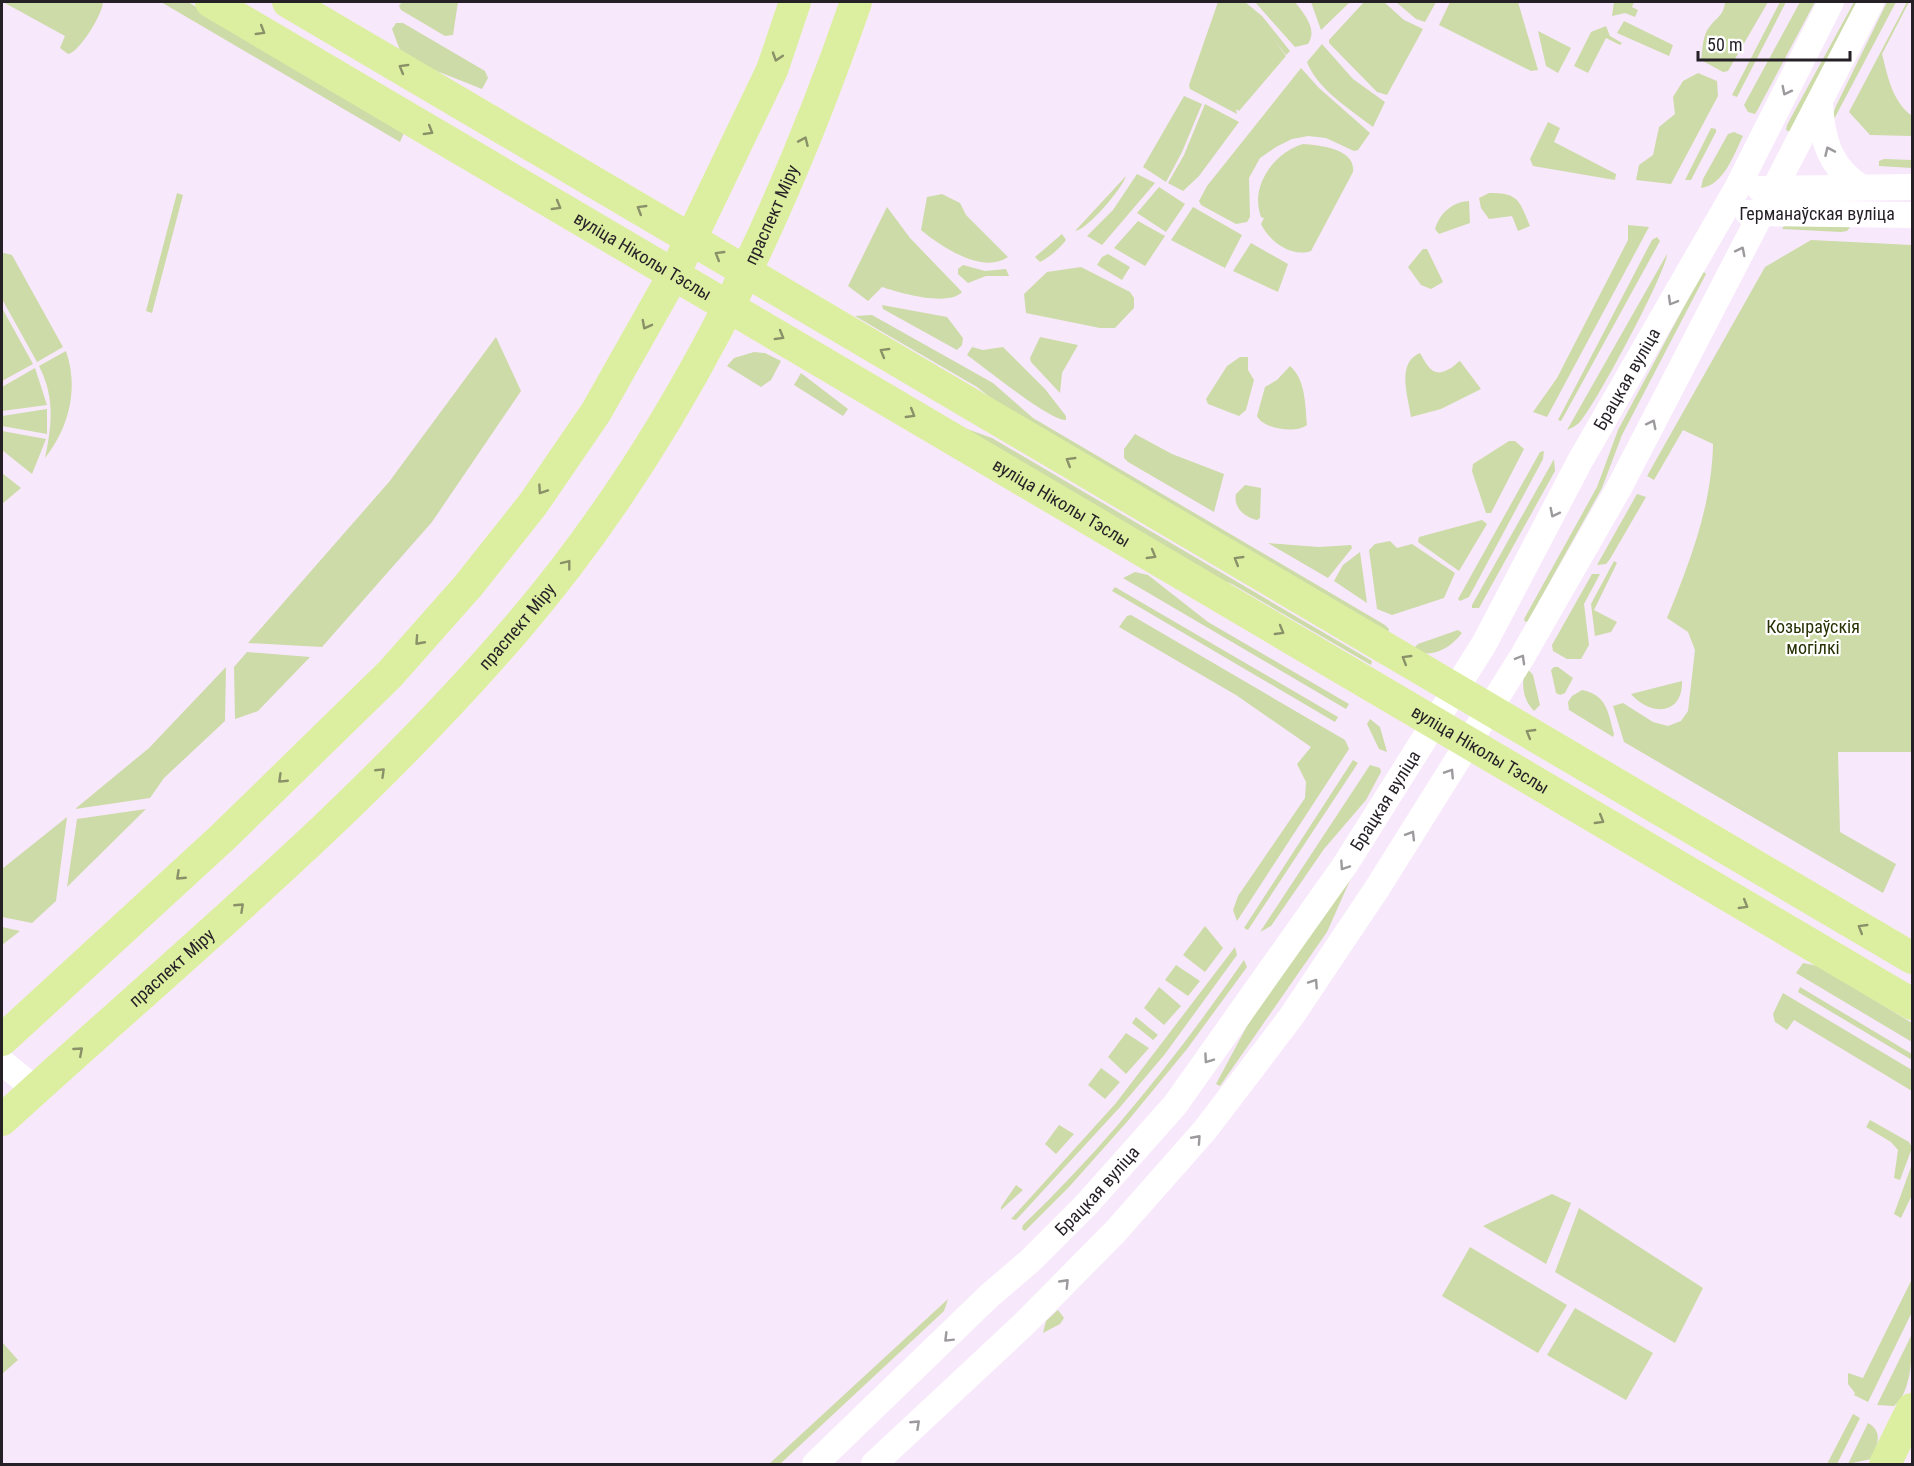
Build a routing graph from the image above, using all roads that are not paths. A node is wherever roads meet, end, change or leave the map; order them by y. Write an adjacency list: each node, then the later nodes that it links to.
1 (211, 2): 17 (main road, вуліца Ніколы Тэслы, one-way to 17)
2 (288, 2): 15 (main road, one-way to 2)
3 (795, 2): 15 (main road, one-way to 15)
4 (856, 2): 16 (main road, праспект Міру, one-way to 4)
5 (1831, 2): 11 (street, Брацкая вуліца, one-way to 11)
6 (1871, 2): 7 (street)
7 (1820, 103): 8 (street, one-way to 7); 10 (street)
8 (1861, 187): 9 (street, Германаўская вуліца); 10 (street, Германаўская вуліца)
9 (1912, 187)
10 (1774, 188): 11 (street, Германаўская вуліца); 12 (street)
11 (1736, 190): 13 (street, Брацкая вуліца)
12 (1761, 212): 13 (street, Германаўская вуліца); 14 (street, Германаўская вуліца); 20 (street, one-way to 12)
13 (1722, 214): 19 (street, Брацкая вуліца, one-way to 19)
14 (1912, 215)
15 (692, 238): 16 (main road, one-way to 15); 17 (main road)
16 (747, 271): 18 (main road, праспект Міру); 19 (main road, one-way to 16)
17 (674, 274): 18 (main road, вуліца Ніколы Тэслы); 25 (main road, one-way to 25)
18 (729, 306): 21 (main road, вуліца Ніколы Тэслы, one-way to 21); 27 (main road, праспект Міру, one-way to 18)
19 (1456, 689): 20 (main road); 21 (street, Брацкая вуліца)
20 (1491, 709): 22 (street); 23 (main road, one-way to 20)
21 (1436, 723): 22 (main road, вуліца Ніколы Тэслы); 30 (street, Брацкая вуліца, one-way to 30)
22 (1470, 743): 24 (main road, вуліца Ніколы Тэслы, one-way to 24); 31 (street, one-way to 22)
23 (1912, 958)
24 (1912, 1004)
25 (2, 1040)
26 (2, 1062): 27 (street)
27 (35, 1089): 28 (main road, праспект Міру)
28 (3, 1117)
29 (1912, 1410): 32 (main road)
30 (815, 1464)
31 (874, 1464)
32 (1885, 1464)

